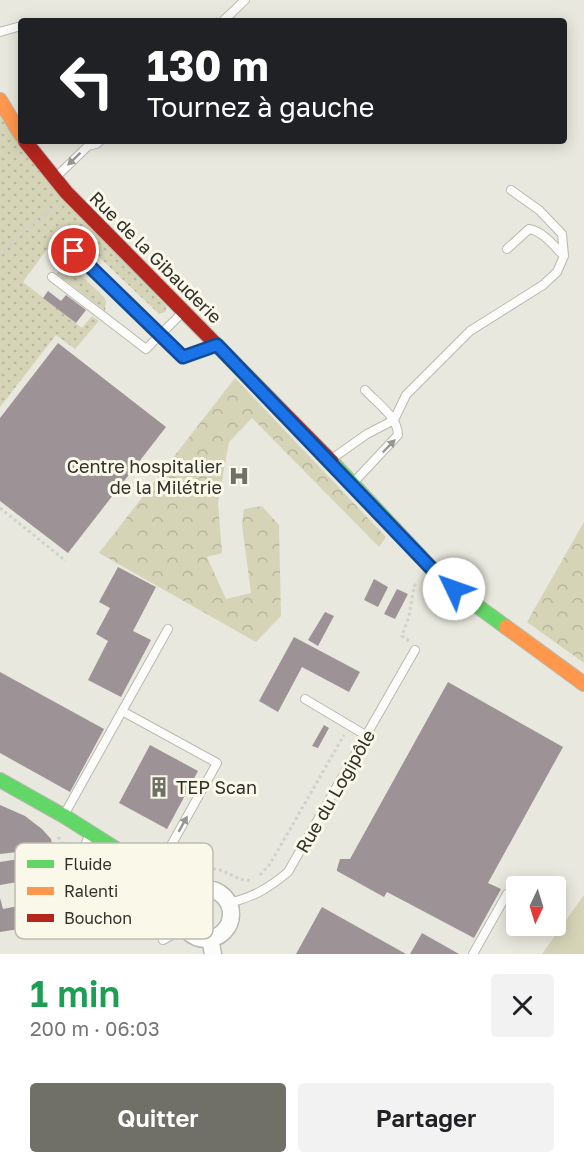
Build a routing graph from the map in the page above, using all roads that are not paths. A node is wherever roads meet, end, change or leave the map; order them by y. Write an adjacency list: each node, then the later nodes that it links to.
1 (245, 0): 2 (lane)
2 (226, 18)
3 (18, 27): 4 (lane)
4 (0, 32)
5 (0, 100): 6 (street)
6 (18, 130)
7 (27, 144): 9 (street, Rue de la Gibauderie)
8 (98, 144): 9 (lane, one-way to 9)
9 (55, 178): 15 (street, Rue de la Gibauderie)
10 (510, 190): 13 (lane)
11 (507, 249): 13 (lane)
12 (74, 251): 16 (lane)
13 (564, 256): 19 (lane)
14 (52, 277): 16 (lane)
15 (184, 311): 16 (lane); 17 (street, Rue de la Gibauderie)
16 (160, 335): 17 (lane)
17 (217, 345): 20 (street, Rue de la Gibauderie)
18 (364, 390): 19 (lane)
19 (394, 420): 20 (lane); 21 (lane, one-way to 19)
20 (330, 460): 21 (street, Rue de la Gibauderie)
21 (352, 484): 24 (street, Rue de la Gibauderie)
22 (168, 629): 26 (lane)
23 (415, 650): 27 (lane, Rue du Logipôle)
24 (584, 684)
25 (305, 699): 27 (lane)
26 (122, 711): 29 (lane); 33 (lane, one-way to 26)
27 (367, 735): 36 (lane, Rue du Logipôle)
28 (0, 780): 29 (street)
29 (64, 816): 30 (street)
30 (90, 833): 31 (lane); 32 (street)
31 (86, 843)
32 (105, 843)
33 (172, 843)
34 (213, 891): 36 (street)
35 (506, 896): 38 (lane)
36 (228, 903): 37 (street)
37 (212, 946)
38 (473, 954)

